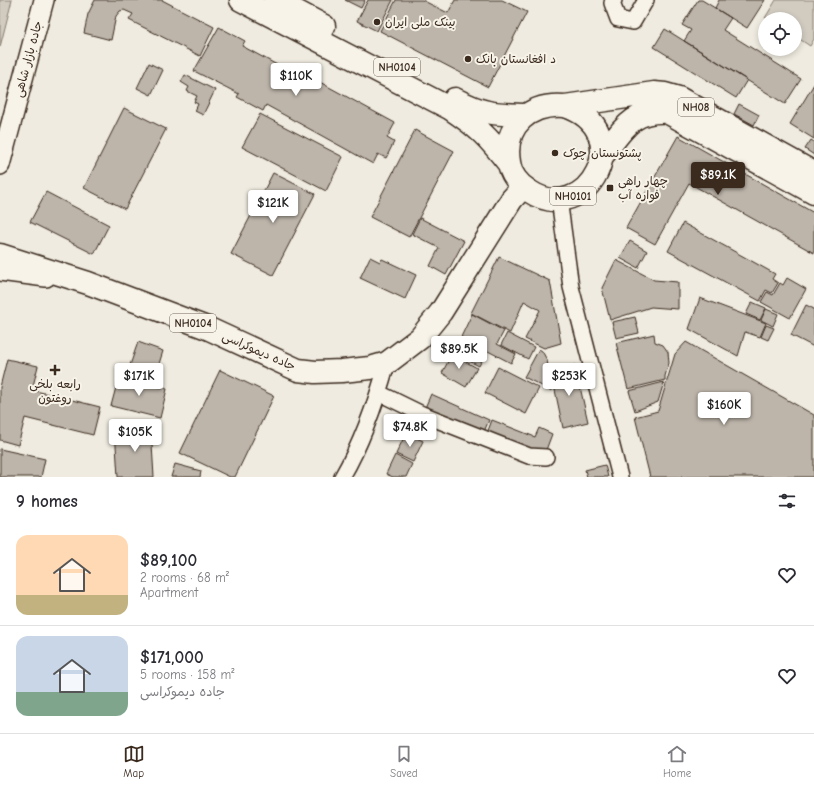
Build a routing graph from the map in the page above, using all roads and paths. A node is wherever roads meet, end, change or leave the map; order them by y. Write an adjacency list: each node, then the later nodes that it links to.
1 (44, 0): 10 (main road, جاده بازار شاهی)
2 (241, 0): 9 (highway, NH0104)
3 (275, 0): 7 (highway, NH0104)
4 (614, 0): 5 (street)
5 (646, 0)
6 (565, 106): 7 (highway, NH0101); 8 (highway, NH0101); 11 (highway, NH08)
7 (525, 115): 9 (highway, NH0101)
8 (603, 155): 13 (highway, NH08); 14 (highway, NH0101)
9 (509, 164): 12 (highway, NH0101)
10 (0, 165)
11 (813, 169)
12 (523, 187): 14 (highway, NH0101); 18 (highway, NH0104)
13 (814, 193)
14 (559, 199): 22 (street)
15 (0, 255): 17 (highway, جاده دیموکراسی / NH0104)
16 (0, 271): 17 (main road)
17 (88, 283): 18 (highway, جاده دیموکراسی / NH0104)
18 (387, 363): 19 (street)
19 (379, 393): 20 (street); 21 (street)
20 (546, 457)
21 (342, 477)
22 (620, 477)

